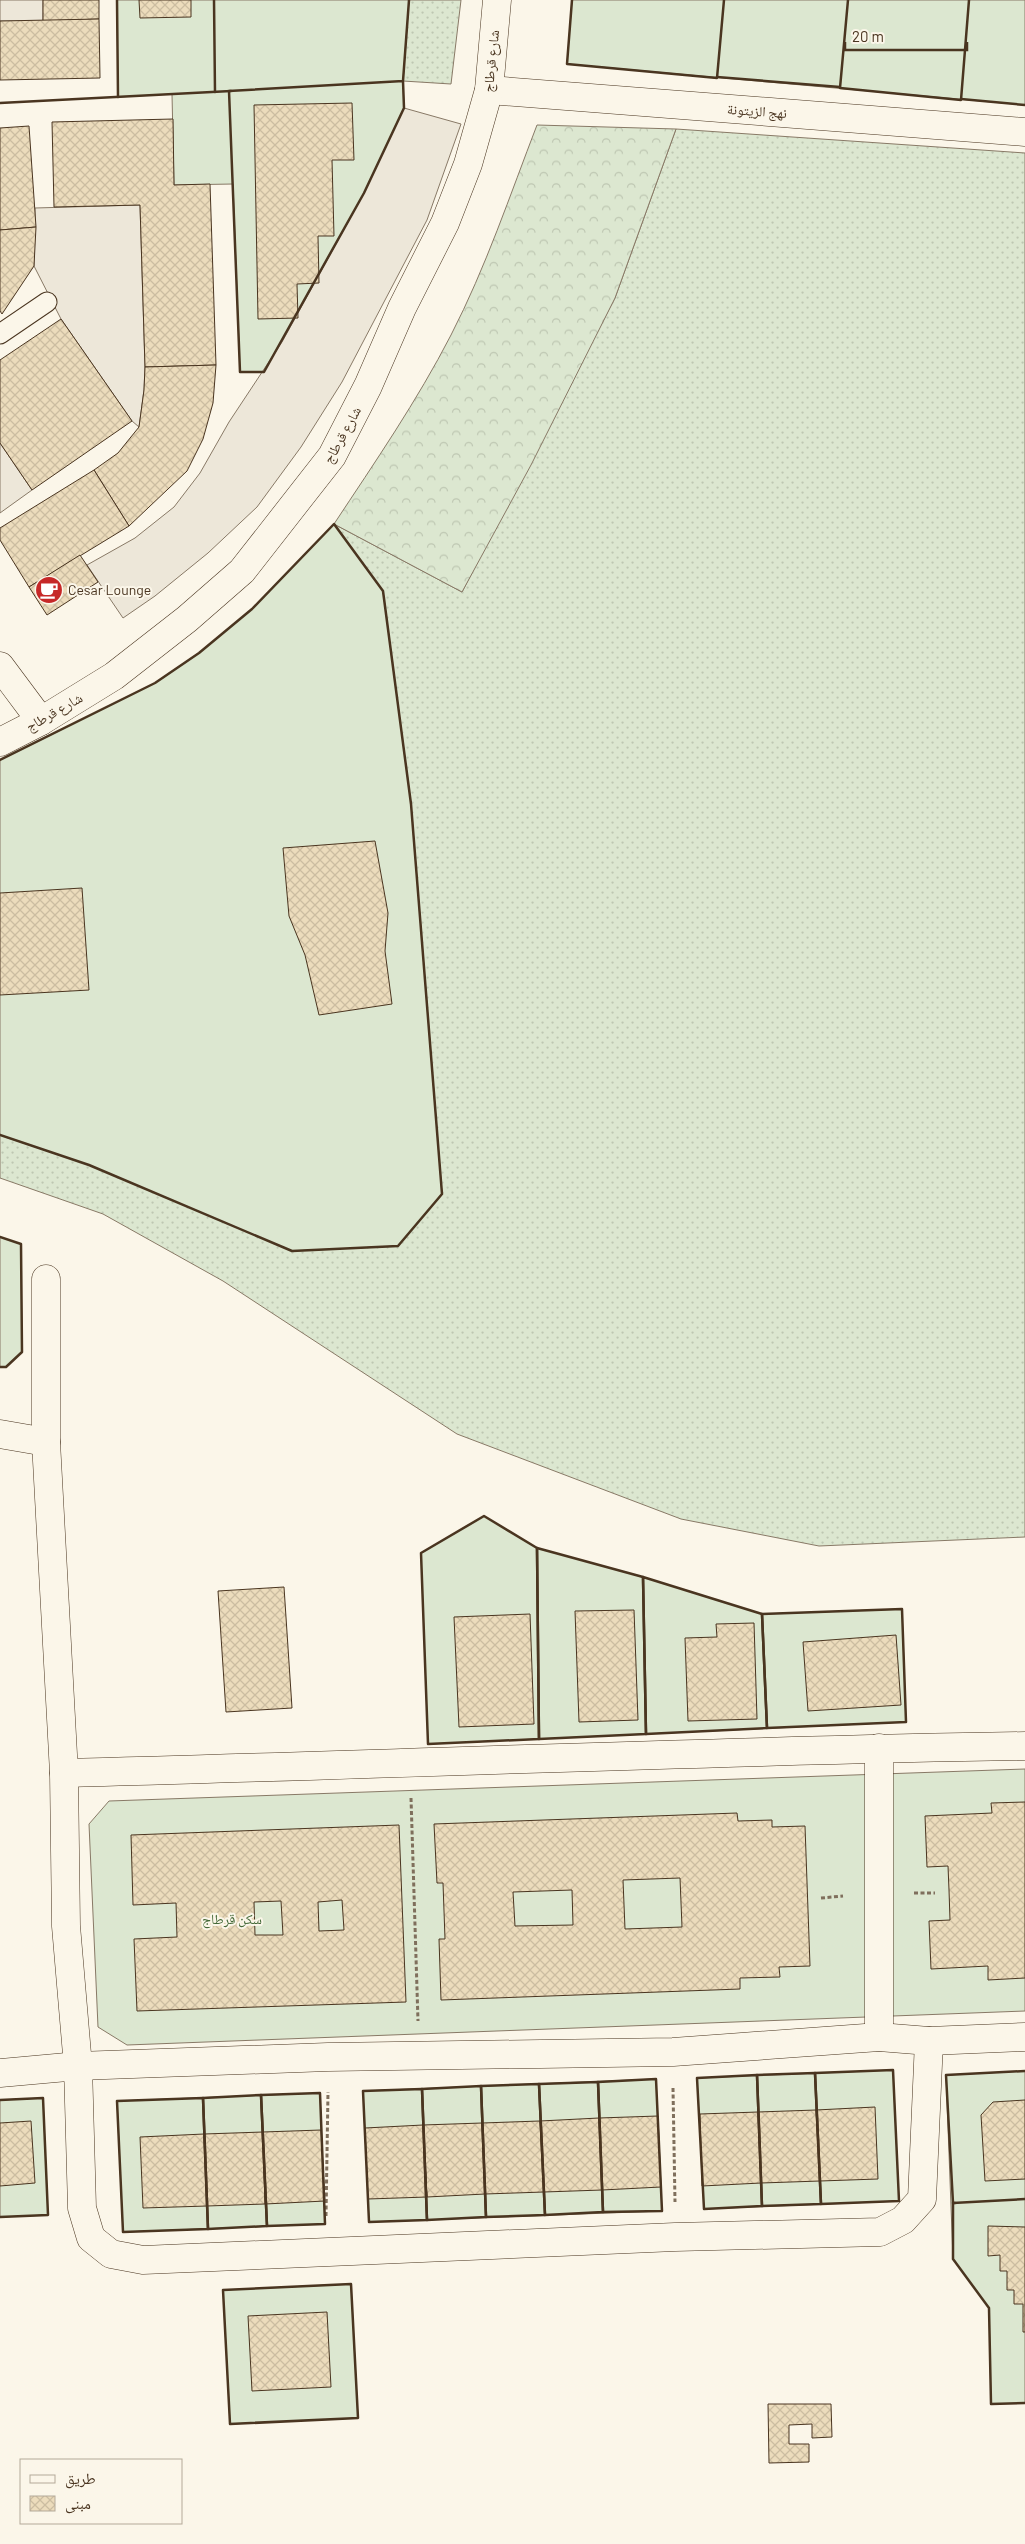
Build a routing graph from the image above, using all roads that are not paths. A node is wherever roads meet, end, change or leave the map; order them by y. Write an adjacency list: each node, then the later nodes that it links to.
1 (497, 0): 2 (street, شارع قرطاج)
2 (489, 90): 3 (street, نهج الزيتونة); 7 (street, شارع قرطاج)
3 (1025, 132)
4 (47, 302): 5 (lane)
5 (0, 334)
6 (0, 666): 7 (street)
7 (41, 720): 8 (street, شارع قرطاج)
8 (0, 742)
9 (46, 1278): 11 (street)
10 (0, 1434): 11 (street)
11 (46, 1442): 14 (street)
12 (1025, 1746): 13 (street)
13 (879, 1748): 14 (street); 15 (street)
14 (64, 1773): 18 (street)
15 (878, 2037): 17 (street); 18 (street)
16 (1025, 2037): 17 (street)
17 (929, 2041): 18 (street)
18 (78, 2066): 19 (street)
19 (0, 2073)

